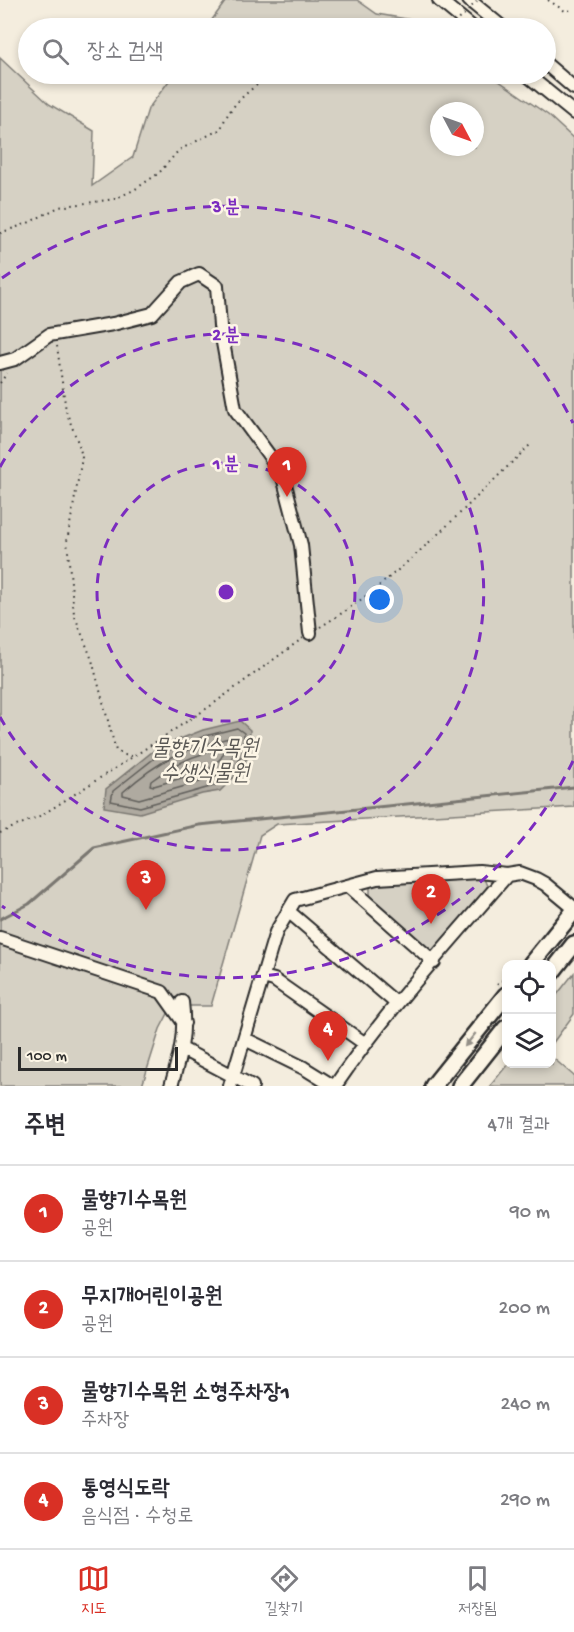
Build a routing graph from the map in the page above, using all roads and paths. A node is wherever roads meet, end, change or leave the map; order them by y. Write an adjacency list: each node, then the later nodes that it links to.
1 (439, 0): 6 (street)
2 (469, 0): 8 (street)
3 (478, 0): 7 (path, bridge)
4 (548, 0): 5 (path)
5 (574, 9)
6 (461, 18)
7 (461, 18)
8 (491, 18)
9 (556, 73): 12 (street)
10 (258, 84): 14 (path)
11 (538, 84): 13 (street)
12 (574, 88)
13 (574, 113)
14 (0, 233)
15 (56, 334): 16 (street); 18 (street); 19 (path)
16 (0, 363)
17 (531, 445): 18 (path)
18 (310, 633): 19 (path)
19 (135, 756): 20 (path)
20 (0, 833)
21 (507, 875): 22 (street); 23 (street); 28 (street)
22 (348, 886): 24 (street); 28 (street)
23 (574, 909): 27 (main road)
24 (288, 911): 30 (street); 33 (street)
25 (3, 938): 34 (street)
26 (574, 944): 29 (main road)
27 (534, 960)
28 (434, 962): 33 (street)
29 (556, 967)
30 (263, 977): 36 (street); 37 (street)
31 (502, 1000): 43 (main road, one-way to 43)
32 (182, 1002): 34 (street)
33 (396, 1003): 37 (street)
34 (184, 1023): 38 (street)
35 (502, 1034): 44 (main road)
36 (245, 1039): 39 (street); 42 (street)
37 (364, 1043): 42 (street)
38 (182, 1049): 39 (street); 40 (street)
39 (231, 1081): 41 (street)
40 (171, 1086)
41 (252, 1086)
42 (334, 1086)
43 (434, 1086)
44 (460, 1086)

